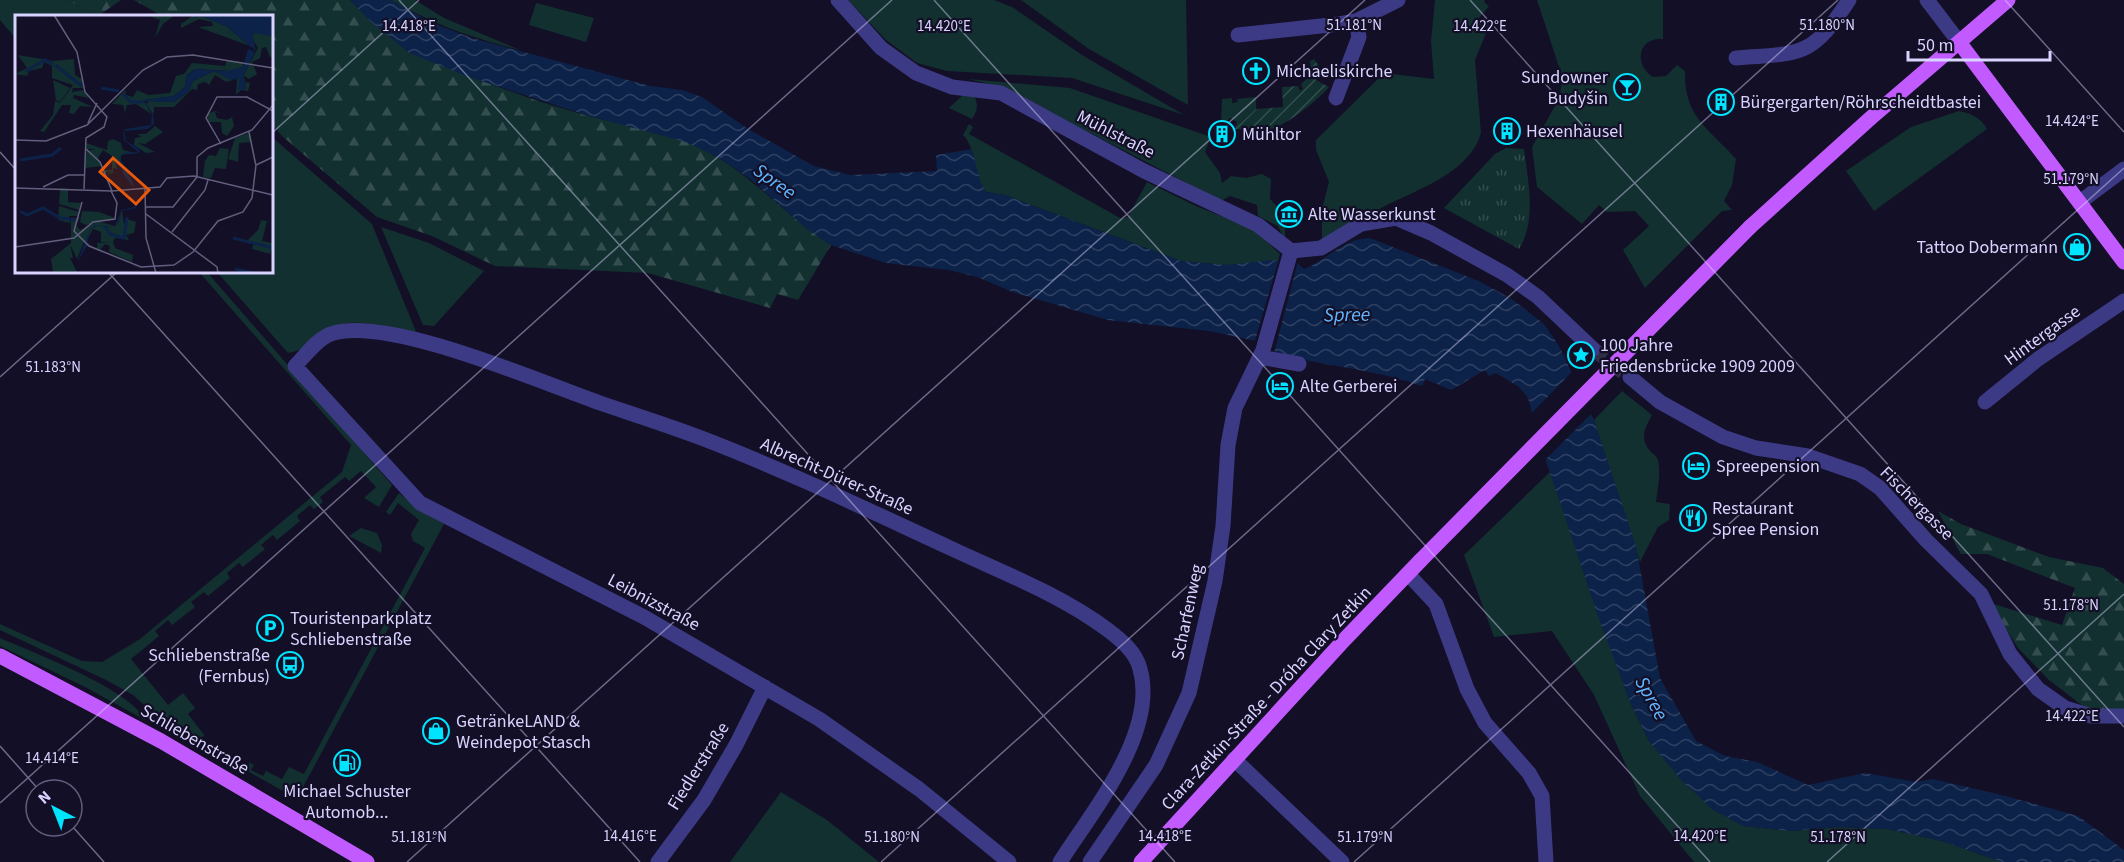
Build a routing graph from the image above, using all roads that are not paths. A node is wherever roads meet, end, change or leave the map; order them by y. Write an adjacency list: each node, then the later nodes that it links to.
1 (838, 0): 13 (street, Mühlstraße)
2 (1398, 0): 6 (street)
3 (1849, 0): 9 (street)
4 (1927, 0): 8 (street)
5 (2008, 0): 8 (main road, Clara-Zetkin-Straße - Dróha Clary Zetkin)
6 (1356, 21): 7 (street); 10 (street)
7 (1238, 35)
8 (1959, 42): 12 (main road); 22 (main road, Clara-Zetkin-Straße - Dróha Clary Zetkin, bridge)
9 (1736, 58)
10 (1336, 98)
11 (2124, 169): 12 (street)
12 (2080, 202): 14 (main road)
13 (1290, 255): 16 (street); 17 (street, Scharfenweg)
14 (2124, 262)
15 (2124, 302): 21 (street, Hintergasse)
16 (1593, 348)
17 (1261, 353): 18 (street); 31 (street, Scharfenweg)
18 (1299, 364)
19 (295, 366): 24 (street, Leibnizstraße); 30 (street, Albrecht-Dürer-Straße)
20 (1630, 377): 25 (street, Fischergasse)
21 (1985, 402)
22 (1408, 574): 26 (main road, Clara-Zetkin-Straße - Dróha Clary Zetkin); 34 (street)
23 (0, 656): 27 (main road, Schliebenstraße)
24 (765, 687): 28 (street, Fiedlerstraße); 29 (street, Leibnizstraße)
25 (2124, 716)
26 (1234, 759): 32 (main road, Clara-Zetkin-Straße - Dróha Clary Zetkin); 33 (street)
27 (367, 862)
28 (658, 862)
29 (1009, 862)
30 (1060, 862)
31 (1090, 862)
32 (1141, 862)
33 (1342, 862)
34 (1546, 862)

